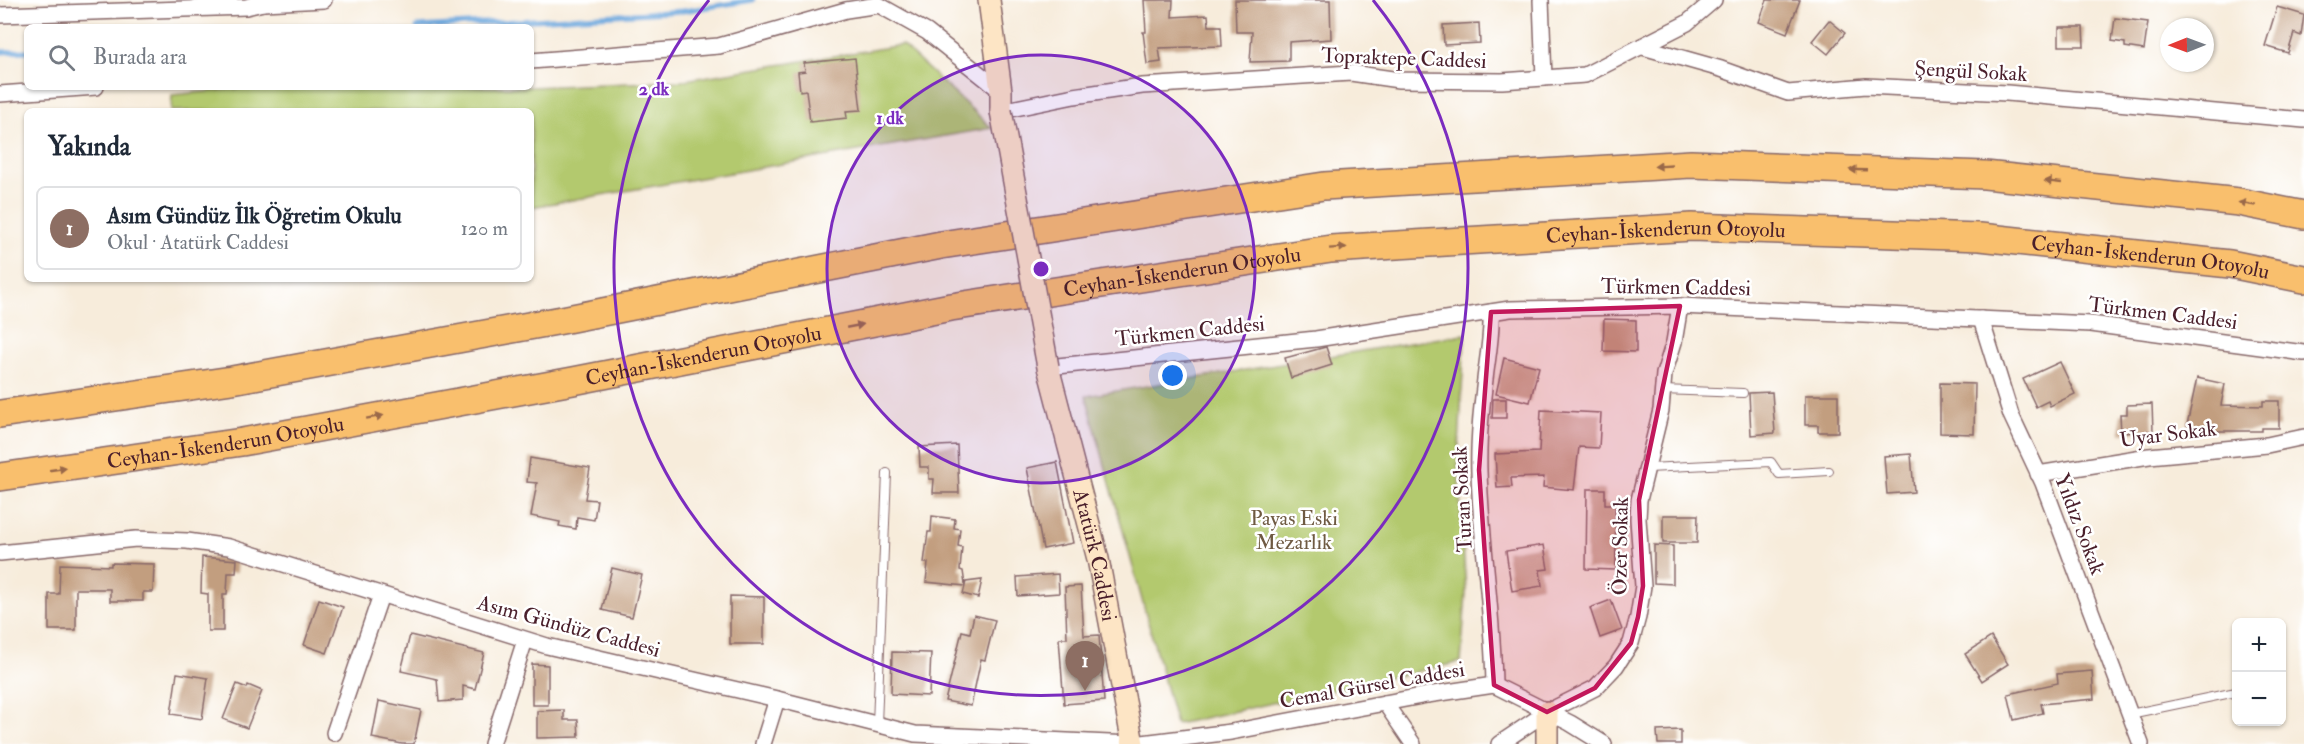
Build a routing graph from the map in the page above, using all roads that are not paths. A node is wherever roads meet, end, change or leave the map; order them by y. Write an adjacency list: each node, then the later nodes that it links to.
1 (324, 0): 5 (street)
2 (989, 0): 13 (street, Atatürk Caddesi)
3 (1542, 0): 10 (street)
4 (1714, 0): 8 (street, Topraktepe Caddesi)
5 (263, 1): 7 (street)
6 (844, 5): 9 (street); 13 (street)
7 (0, 15)
8 (1642, 47): 10 (street, Topraktepe Caddesi); 14 (street, Şengül Sokak)
9 (534, 61)
10 (1544, 78): 13 (street, Topraktepe Caddesi)
11 (55, 90): 12 (street)
12 (0, 94)
13 (1001, 101): 21 (street, Atatürk Caddesi, bridge)
14 (2304, 120)
15 (2304, 215): 24 (highway, one-way to 24)
16 (2304, 279): 30 (highway, Ceyhan-İskenderun Otoyolu, one-way to 16)
17 (1680, 306): 18 (street, Türkmen Caddesi); 19 (street, Türkmen Caddesi); 22 (street, Özer Sokak)
18 (1491, 312): 21 (street, Türkmen Caddesi); 34 (street, Turan Sokak)
19 (1981, 319): 20 (street, Türkmen Caddesi); 29 (street, Yıldız Sokak)
20 (2304, 353)
21 (1048, 367): 45 (street, Atatürk Caddesi)
22 (1662, 390): 23 (lane); 26 (street, Özer Sokak)
23 (1743, 393)
24 (0, 414)
25 (2304, 437): 29 (street, Uyar Sokak)
26 (1648, 468): 27 (lane); 38 (street, Özer Sokak)
27 (1829, 471)
28 (886, 473): 40 (lane)
29 (2038, 474): 39 (street, Yıldız Sokak)
30 (0, 477)
31 (0, 553): 32 (street, Asım Gündüz Caddesi)
32 (381, 595): 33 (street, Asım Gündüz Caddesi); 41 (street)
33 (525, 640): 36 (street, Asım Gündüz Caddesi); 43 (street)
34 (1494, 685): 37 (street, Cemal Gürsel Caddesi); 38 (street, Cemal Gürsel Caddesi)
35 (2232, 693): 39 (lane)
36 (777, 699): 40 (street, Asım Gündüz Caddesi); 44 (street)
37 (1385, 703): 45 (street, Cemal Gürsel Caddesi); 46 (street)
38 (1547, 712): 47 (street, Özer Sokak); 48 (street); 49 (street, Cemal Gürsel Caddesi)
39 (2130, 714): 50 (street, Yıldız Sokak)
40 (877, 724): 42 (street, Asım Gündüz Caddesi)
41 (334, 734)
42 (915, 739): 45 (street, Asım Gündüz Caddesi)
43 (492, 744)
44 (764, 744)
45 (1133, 744)
46 (1413, 744)
47 (1499, 744)
48 (1548, 744)
49 (1604, 744)
50 (2141, 744)

